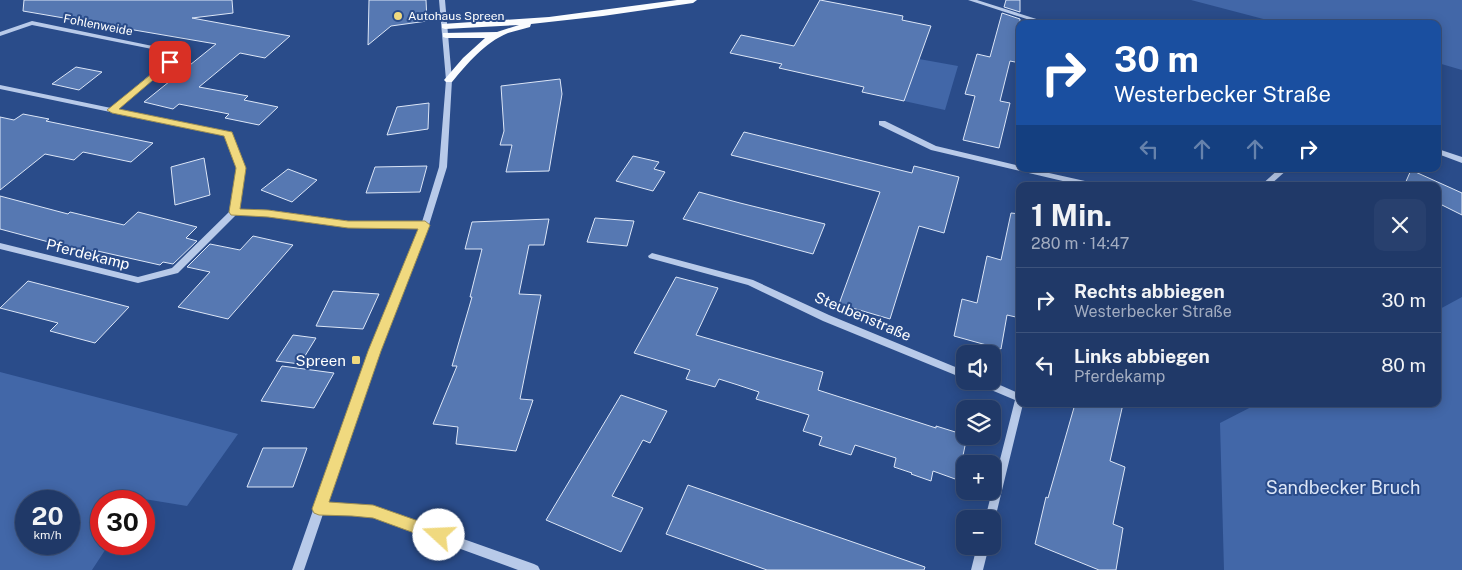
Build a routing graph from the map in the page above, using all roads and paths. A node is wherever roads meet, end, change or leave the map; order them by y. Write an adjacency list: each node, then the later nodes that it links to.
1 (442, 0): 6 (street)
2 (693, 0): 4 (main road)
3 (971, 0): 5 (street)
4 (547, 20): 6 (main road); 7 (main road)
5 (1036, 20)
6 (445, 31): 7 (main road); 9 (street)
7 (500, 33): 9 (main road)
8 (0, 34): 11 (street, Fohlenweide)
9 (449, 80): 21 (street)
10 (0, 87): 11 (street)
11 (112, 110): 20 (street)
12 (882, 123): 15 (street)
13 (1441, 152): 14 (street)
14 (1462, 160)
15 (1016, 168)
16 (1033, 172): 18 (street)
17 (1280, 172): 19 (street)
18 (1077, 182)
19 (1269, 182)
20 (234, 212): 21 (street); 22 (street, Pferdekamp)
21 (425, 225): 29 (street)
22 (0, 246)
23 (652, 256): 24 (street)
24 (750, 282): 25 (street, Steubenstraße)
25 (956, 371)
26 (1001, 390): 27 (street)
27 (1016, 396)
28 (1018, 407): 30 (street)
29 (319, 509): 32 (street); 33 (street)
30 (992, 510)
31 (981, 555): 34 (street)
32 (298, 570)
33 (534, 570)
34 (977, 570)

